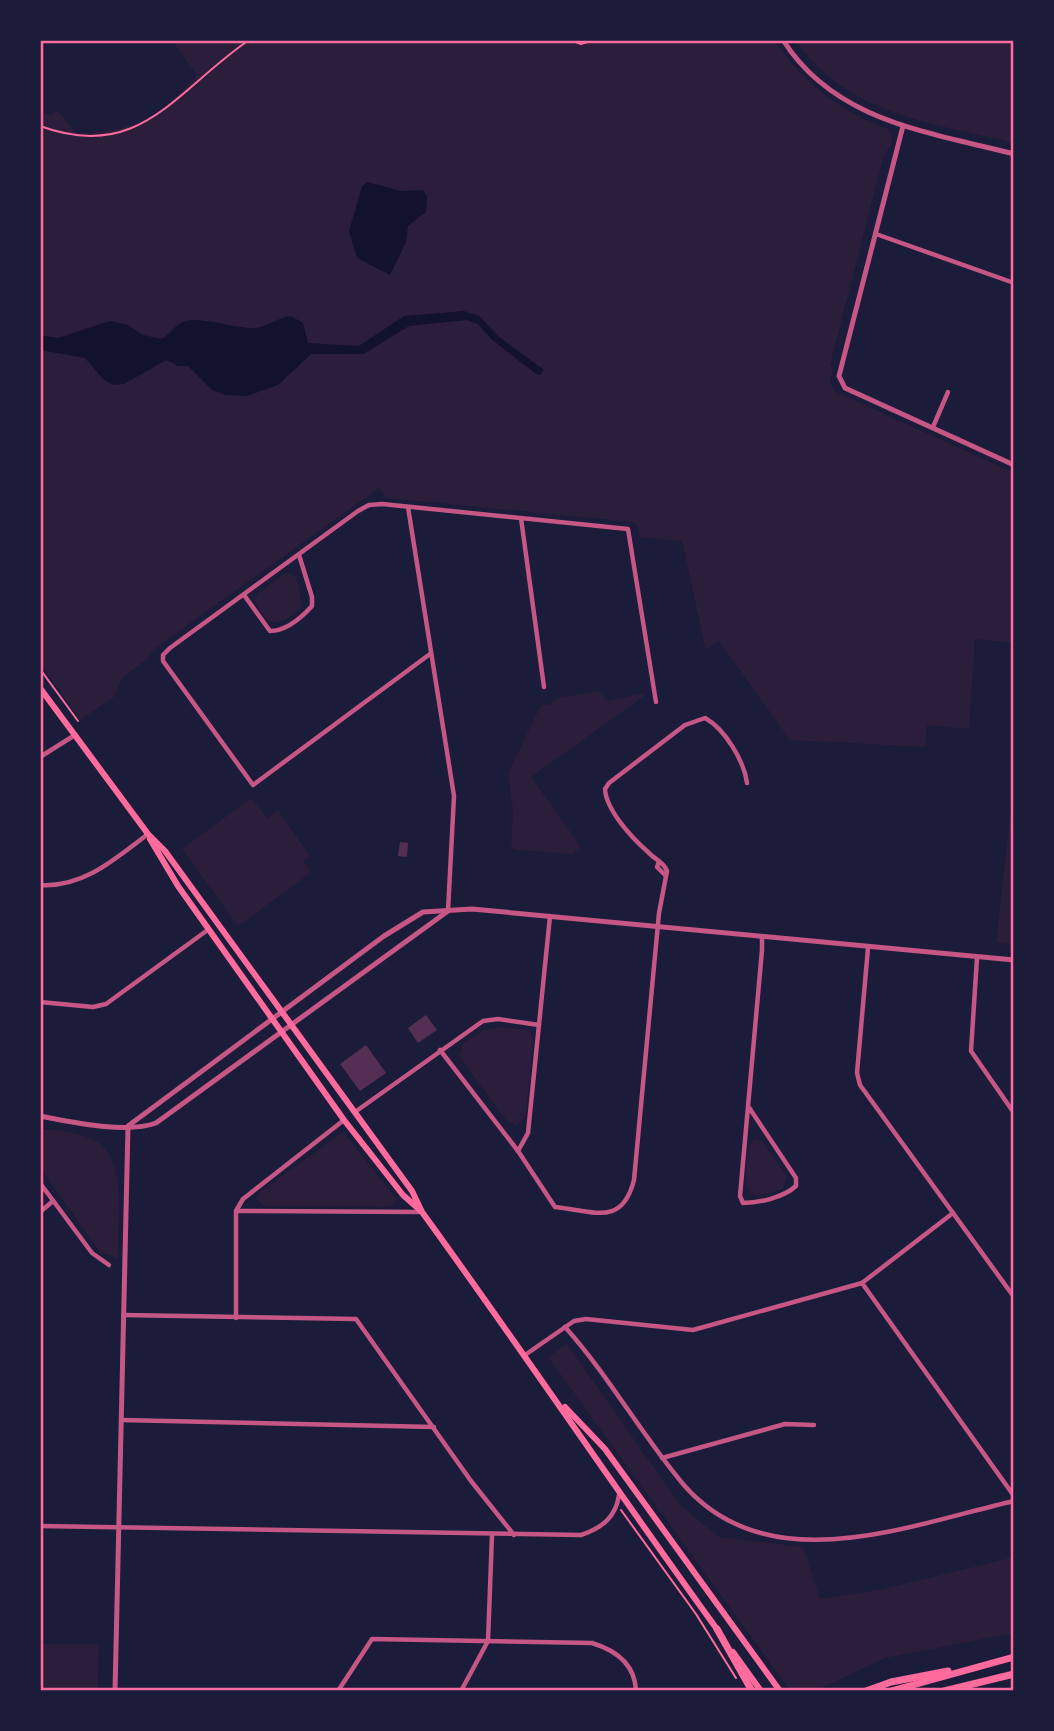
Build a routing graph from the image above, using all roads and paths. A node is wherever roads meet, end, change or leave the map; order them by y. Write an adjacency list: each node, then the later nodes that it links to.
1 (249, 40): 5 (path)
2 (570, 40): 3 (path)
3 (594, 40)
4 (783, 40): 6 (street)
5 (40, 126)
6 (902, 126): 7 (street); 8 (street)
7 (1014, 154)
8 (876, 234): 9 (street); 11 (street)
9 (1014, 283)
10 (948, 392): 11 (street)
11 (933, 427): 12 (street)
12 (1014, 465)
13 (408, 507): 14 (street); 15 (street); 17 (street)
14 (521, 518): 19 (street); 21 (street)
15 (299, 555): 16 (street); 16 (street)
16 (244, 595): 17 (street)
17 (430, 654): 28 (street)
18 (40, 669): 22 (path)
19 (544, 687)
20 (40, 688): 23 (main road)
21 (656, 702)
22 (78, 721)
23 (75, 735): 24 (street); 26 (main road)
24 (40, 757)
25 (747, 783): 30 (street)
26 (148, 834): 27 (street); 31 (main road); 37 (main road)
27 (40, 885)
28 (449, 911): 29 (street); 37 (street); 39 (street)
29 (550, 916): 30 (street); 40 (street)
30 (657, 928): 32 (street); 49 (street)
31 (209, 929): 36 (street); 38 (main road)
32 (762, 938): 33 (street); 43 (street)
33 (868, 948): 34 (street); 55 (street)
34 (977, 958): 35 (street); 45 (street)
35 (1014, 960)
36 (40, 1002)
37 (280, 1010): 38 (street); 39 (main road)
38 (270, 1018): 41 (main road); 48 (street)
39 (290, 1024): 41 (street); 44 (main road)
40 (539, 1025): 42 (street); 49 (street)
41 (280, 1032): 47 (main road); 48 (street)
42 (440, 1050): 44 (street); 49 (street)
43 (748, 1106): 43 (street)
44 (355, 1112): 54 (main road)
45 (1014, 1113)
46 (40, 1116): 48 (street)
47 (344, 1120): 52 (street); 54 (main road)
48 (128, 1126): 59 (street)
49 (518, 1151)
50 (40, 1183): 51 (street)
51 (53, 1201): 53 (street); 56 (street)
52 (236, 1211): 54 (street); 60 (street)
53 (40, 1212)
54 (422, 1212): 62 (main road)
55 (953, 1213): 57 (street); 58 (street)
56 (109, 1265)
57 (862, 1283): 61 (street); 69 (street)
58 (1014, 1297)
59 (123, 1315): 60 (street); 64 (street)
60 (236, 1318): 66 (street)
61 (565, 1327): 62 (street); 67 (street)
62 (525, 1355): 63 (main road)
63 (556, 1398): 68 (main road); 87 (main road)
64 (121, 1420): 66 (street); 72 (street)
65 (814, 1425): 67 (street)
66 (434, 1427): 74 (street)
67 (662, 1458): 69 (street)
68 (619, 1495): 74 (street); 75 (main road)
69 (1014, 1498)
70 (620, 1509): 80 (path)
71 (40, 1526): 72 (street)
72 (119, 1527): 73 (street); 81 (street)
73 (492, 1535): 74 (street); 76 (street)
74 (514, 1535)
75 (717, 1629): 85 (main road); 86 (main road)
76 (488, 1641): 82 (street); 83 (street); 84 (street)
77 (1014, 1657): 78 (main road)
78 (956, 1671): 88 (main road); 89 (main road)
79 (1014, 1674): 90 (main road)
80 (737, 1680)
81 (115, 1691)
82 (338, 1691)
83 (461, 1691)
84 (636, 1691)
85 (752, 1691)
86 (761, 1691)
87 (780, 1691)
88 (866, 1691)
89 (891, 1691)
90 (944, 1691)

